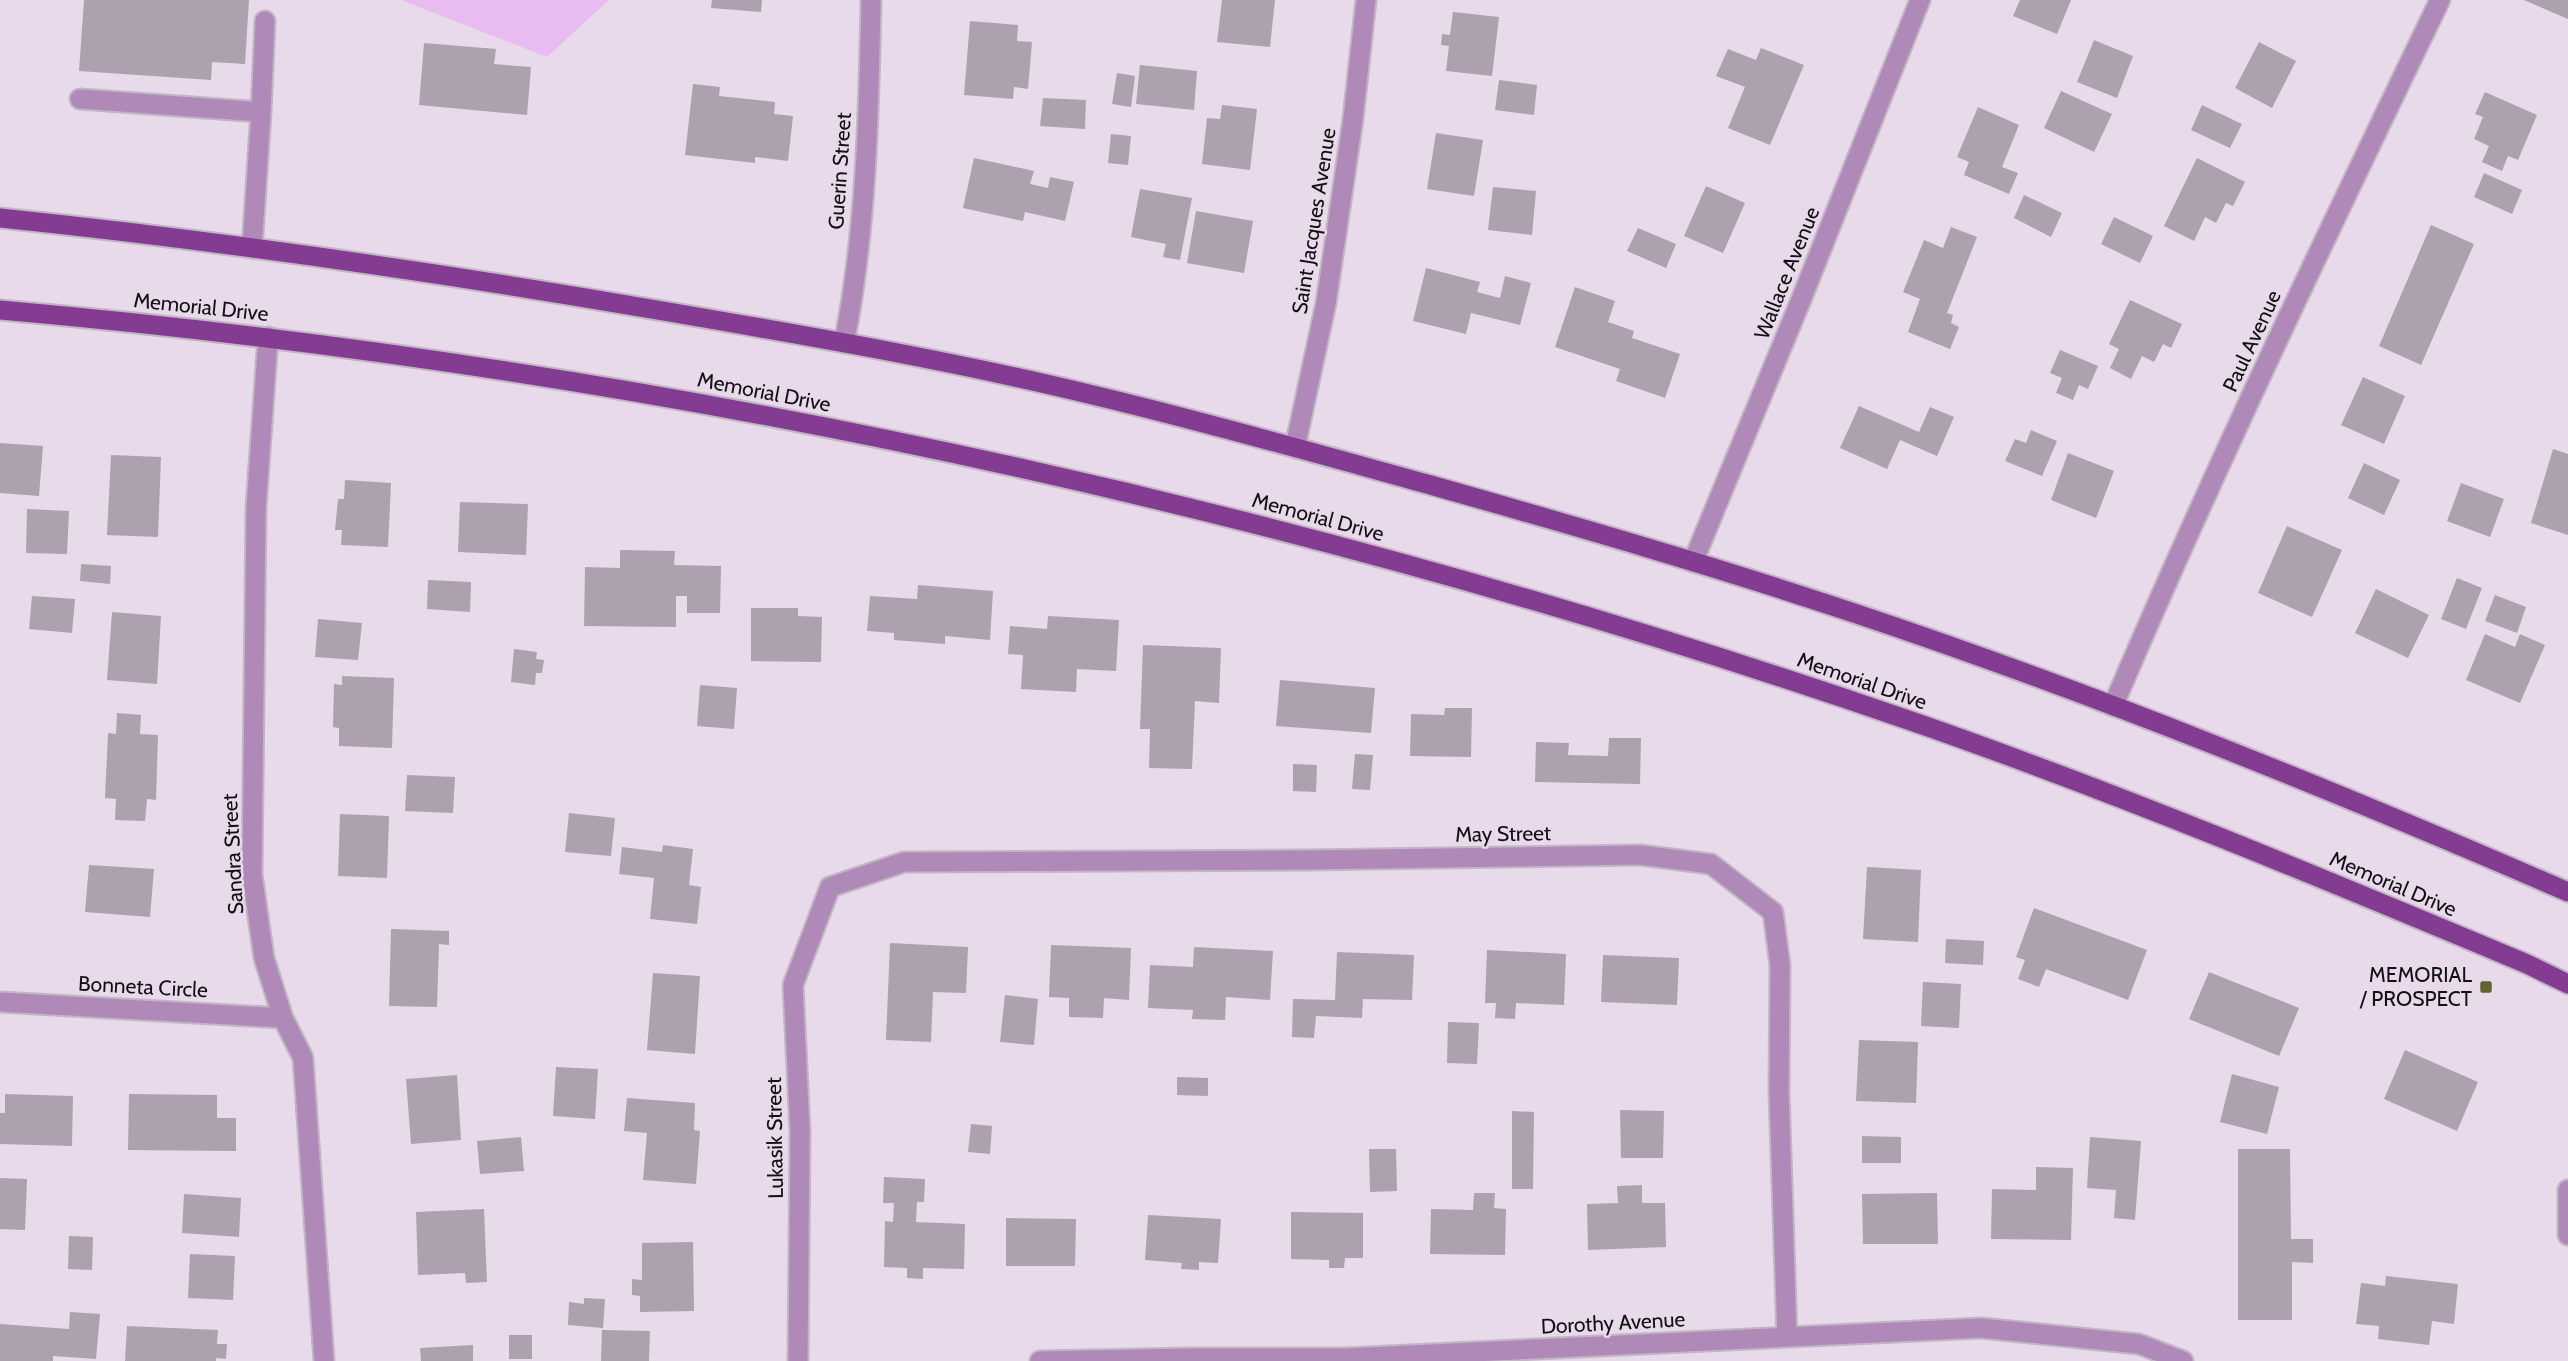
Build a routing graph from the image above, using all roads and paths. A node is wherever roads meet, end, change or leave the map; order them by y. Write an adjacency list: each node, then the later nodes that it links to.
1 (871, 0): 12 (street, Guerin Street)
2 (1366, 0): 13 (street, Saint Jacques Avenue)
3 (1920, 0): 14 (street, Wallace Avenue)
4 (2440, 0): 15 (street, Paul Avenue)
5 (265, 21): 7 (street)
6 (80, 99): 7 (street)
7 (261, 111): 9 (street)
8 (0, 218): 9 (main road)
9 (252, 248): 12 (main road)
10 (0, 310): 11 (main road, Memorial Drive)
11 (268, 337): 18 (main road, Memorial Drive); 20 (street, Sandra Street)
12 (844, 343): 13 (main road)
13 (1295, 447): 14 (main road)
14 (1693, 562): 15 (main road)
15 (2113, 706): 16 (main road)
16 (2568, 892)
17 (818, 919): 23 (street, May Street); 26 (street, Lukasik Street)
18 (2568, 984)
19 (0, 1002): 20 (street, Bonneta Circle)
20 (283, 1018): 25 (street, Sandra Street)
21 (2568, 1190): 22 (street)
22 (2568, 1234)
23 (1787, 1337): 24 (street, Dorothy Avenue); 28 (street, Dorothy Avenue)
24 (1346, 1359): 27 (street, Dorothy Avenue)
25 (324, 1361)
26 (798, 1361)
27 (1040, 1361)
28 (2183, 1361)

